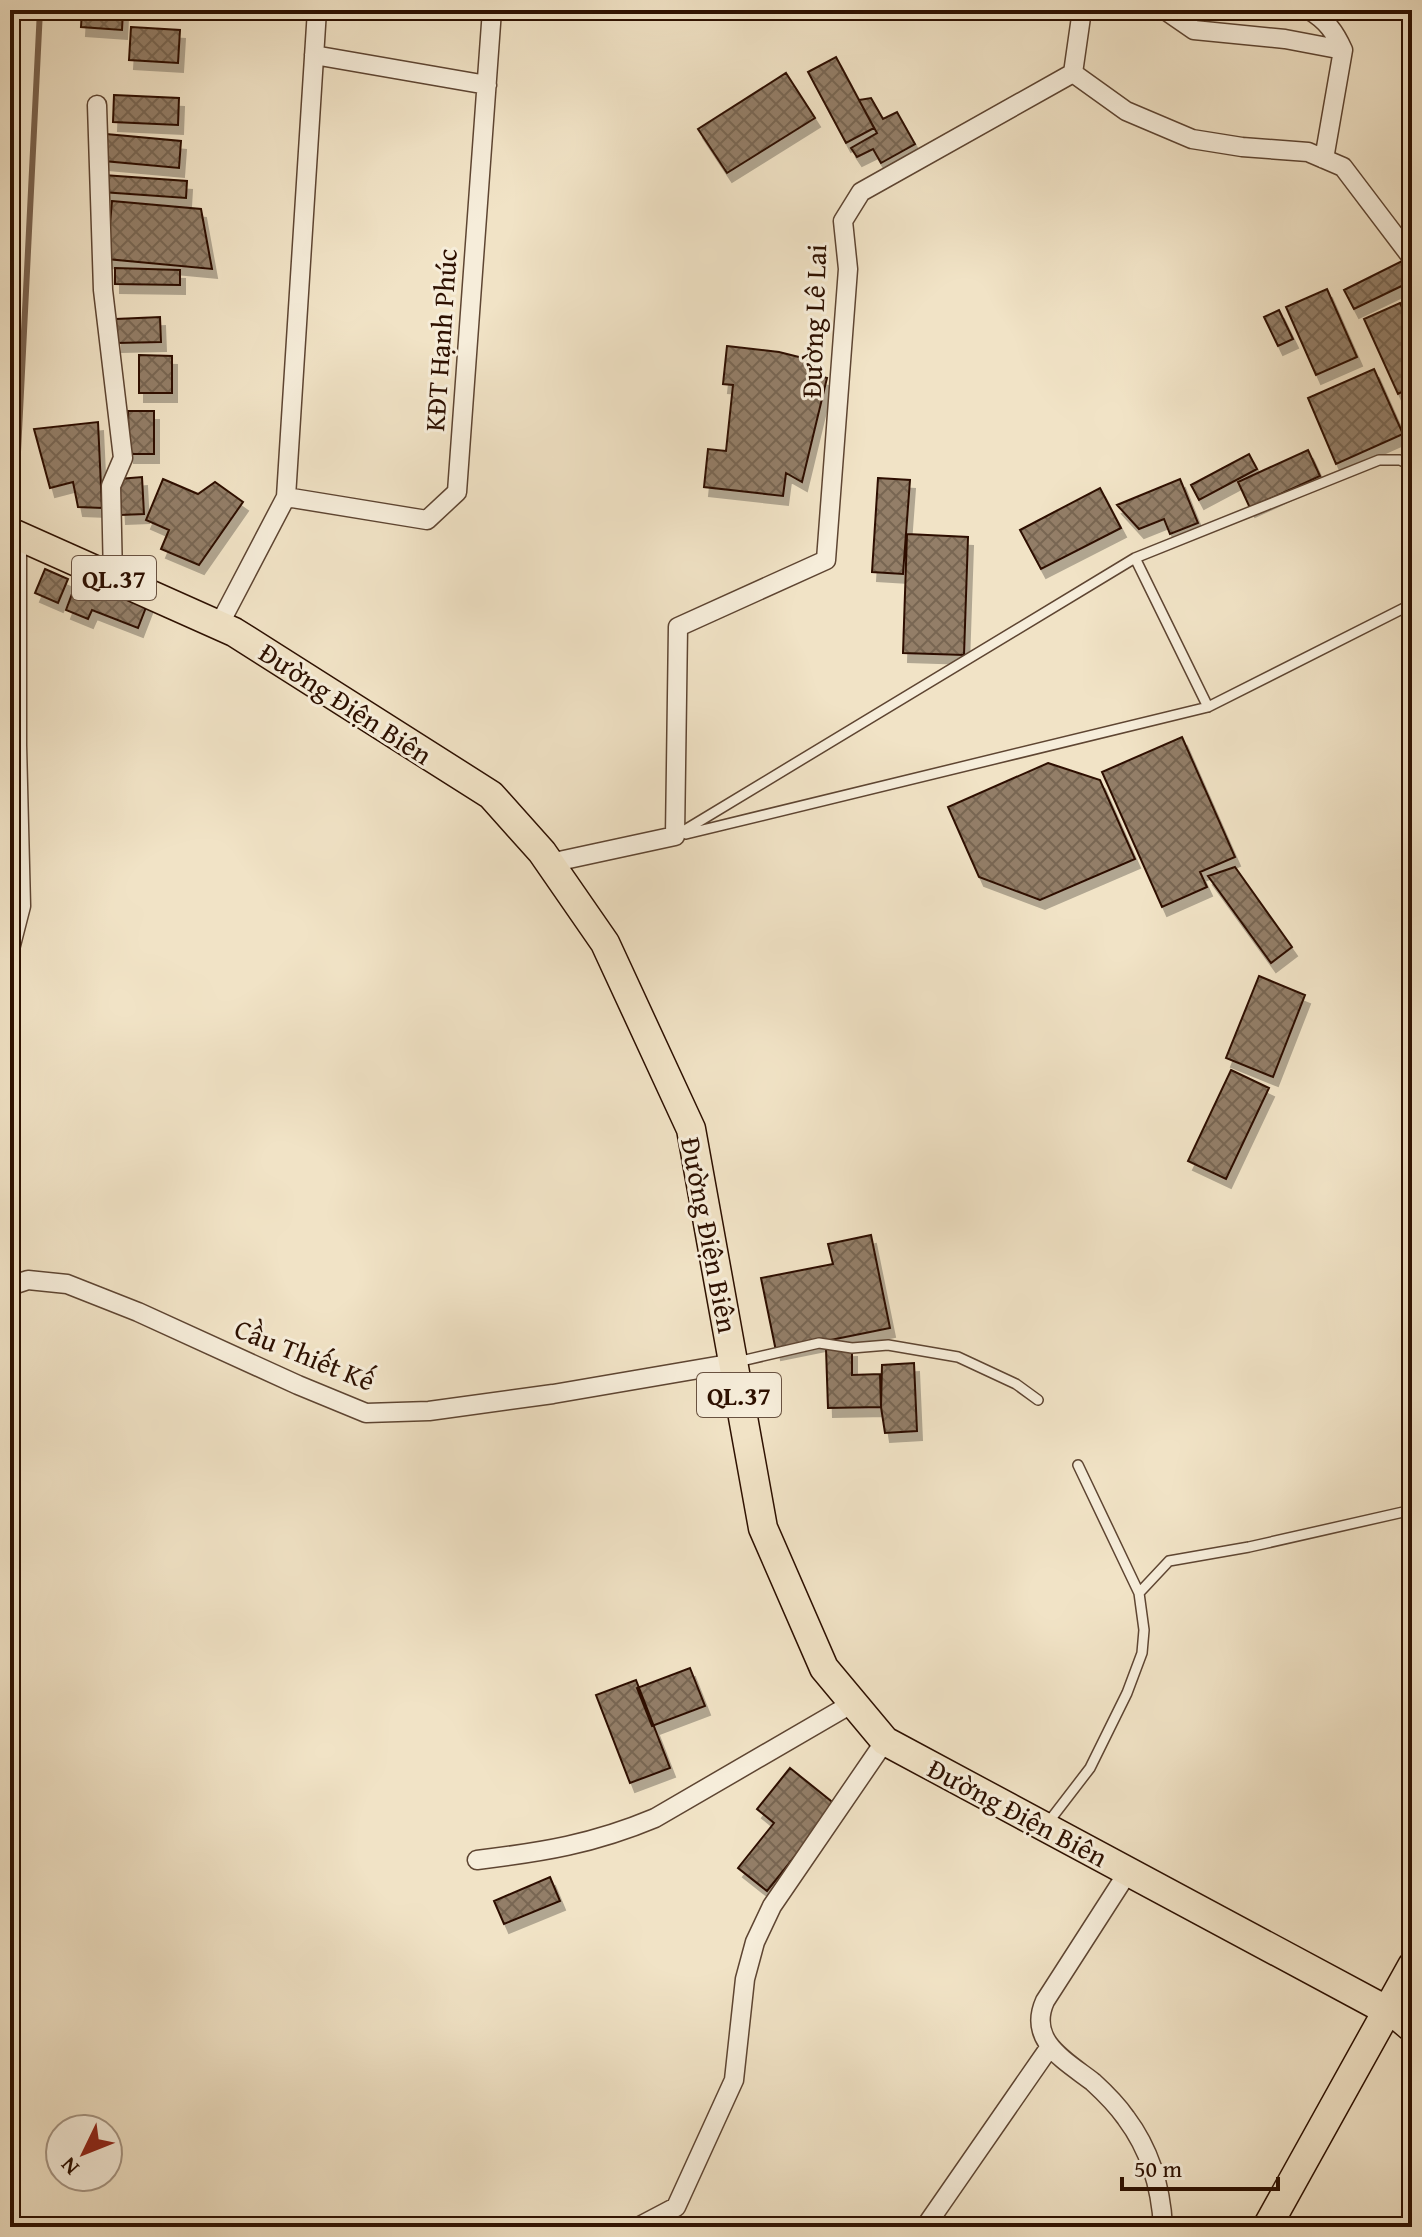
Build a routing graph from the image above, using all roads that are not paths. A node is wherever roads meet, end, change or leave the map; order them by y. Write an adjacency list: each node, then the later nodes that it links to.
1 (317, 10): 7 (street)
2 (492, 10): 9 (street, KĐT Hạnh Phúc)
3 (1082, 10): 8 (street)
4 (1165, 10): 6 (street)
5 (1309, 10): 6 (street)
6 (1343, 50): 11 (street)
7 (314, 55): 9 (street); 14 (street)
8 (1073, 73): 11 (street); 21 (street, Đường Lê Lai)
9 (487, 85): 14 (street, KĐT Hạnh Phúc)
10 (97, 105): 17 (street)
11 (1324, 159): 12 (street)
12 (1412, 258)
13 (1412, 466): 16 (lane)
14 (286, 497): 19 (street)
15 (14, 534): 17 (main road, Đường Điện Biên / QL.37); 23 (street)
16 (1135, 558): 20 (lane); 21 (lane)
17 (113, 578): 19 (main road, Đường Điện Biên / QL.37)
18 (1412, 604): 20 (lane)
19 (219, 625): 22 (main road, Đường Điện Biên / QL.37)
20 (1208, 707): 21 (lane)
21 (675, 836): 22 (street)
22 (550, 863): 25 (main road, Đường Điện Biên / QL.37)
23 (10, 949)
24 (10, 1286): 25 (street, Cầu Thiết Kế)
25 (734, 1363): 26 (lane); 30 (main road, Đường Điện Biên / QL.37)
26 (1038, 1400)
27 (1078, 1465): 29 (lane)
28 (1412, 1510): 29 (lane)
29 (1139, 1593): 32 (lane)
30 (853, 1703): 31 (main road, Đường Điện Biên / QL.37); 33 (street)
31 (885, 1741): 32 (main road, Đường Điện Biên / QL.37); 39 (street)
32 (1045, 1827): 34 (main road, Đường Điện Biên / QL.37)
33 (477, 1860)
34 (1128, 1872): 36 (main road, Đường Điện Biên / QL.37); 38 (street)
35 (1412, 1966): 36 (main road)
36 (1385, 2010): 37 (main road, Đường Điện Biên / QL.37); 42 (main road)
37 (1412, 2028)
38 (1049, 2048): 40 (street); 41 (street)
39 (638, 2227)
40 (925, 2227)
41 (1163, 2227)
42 (1267, 2227)

